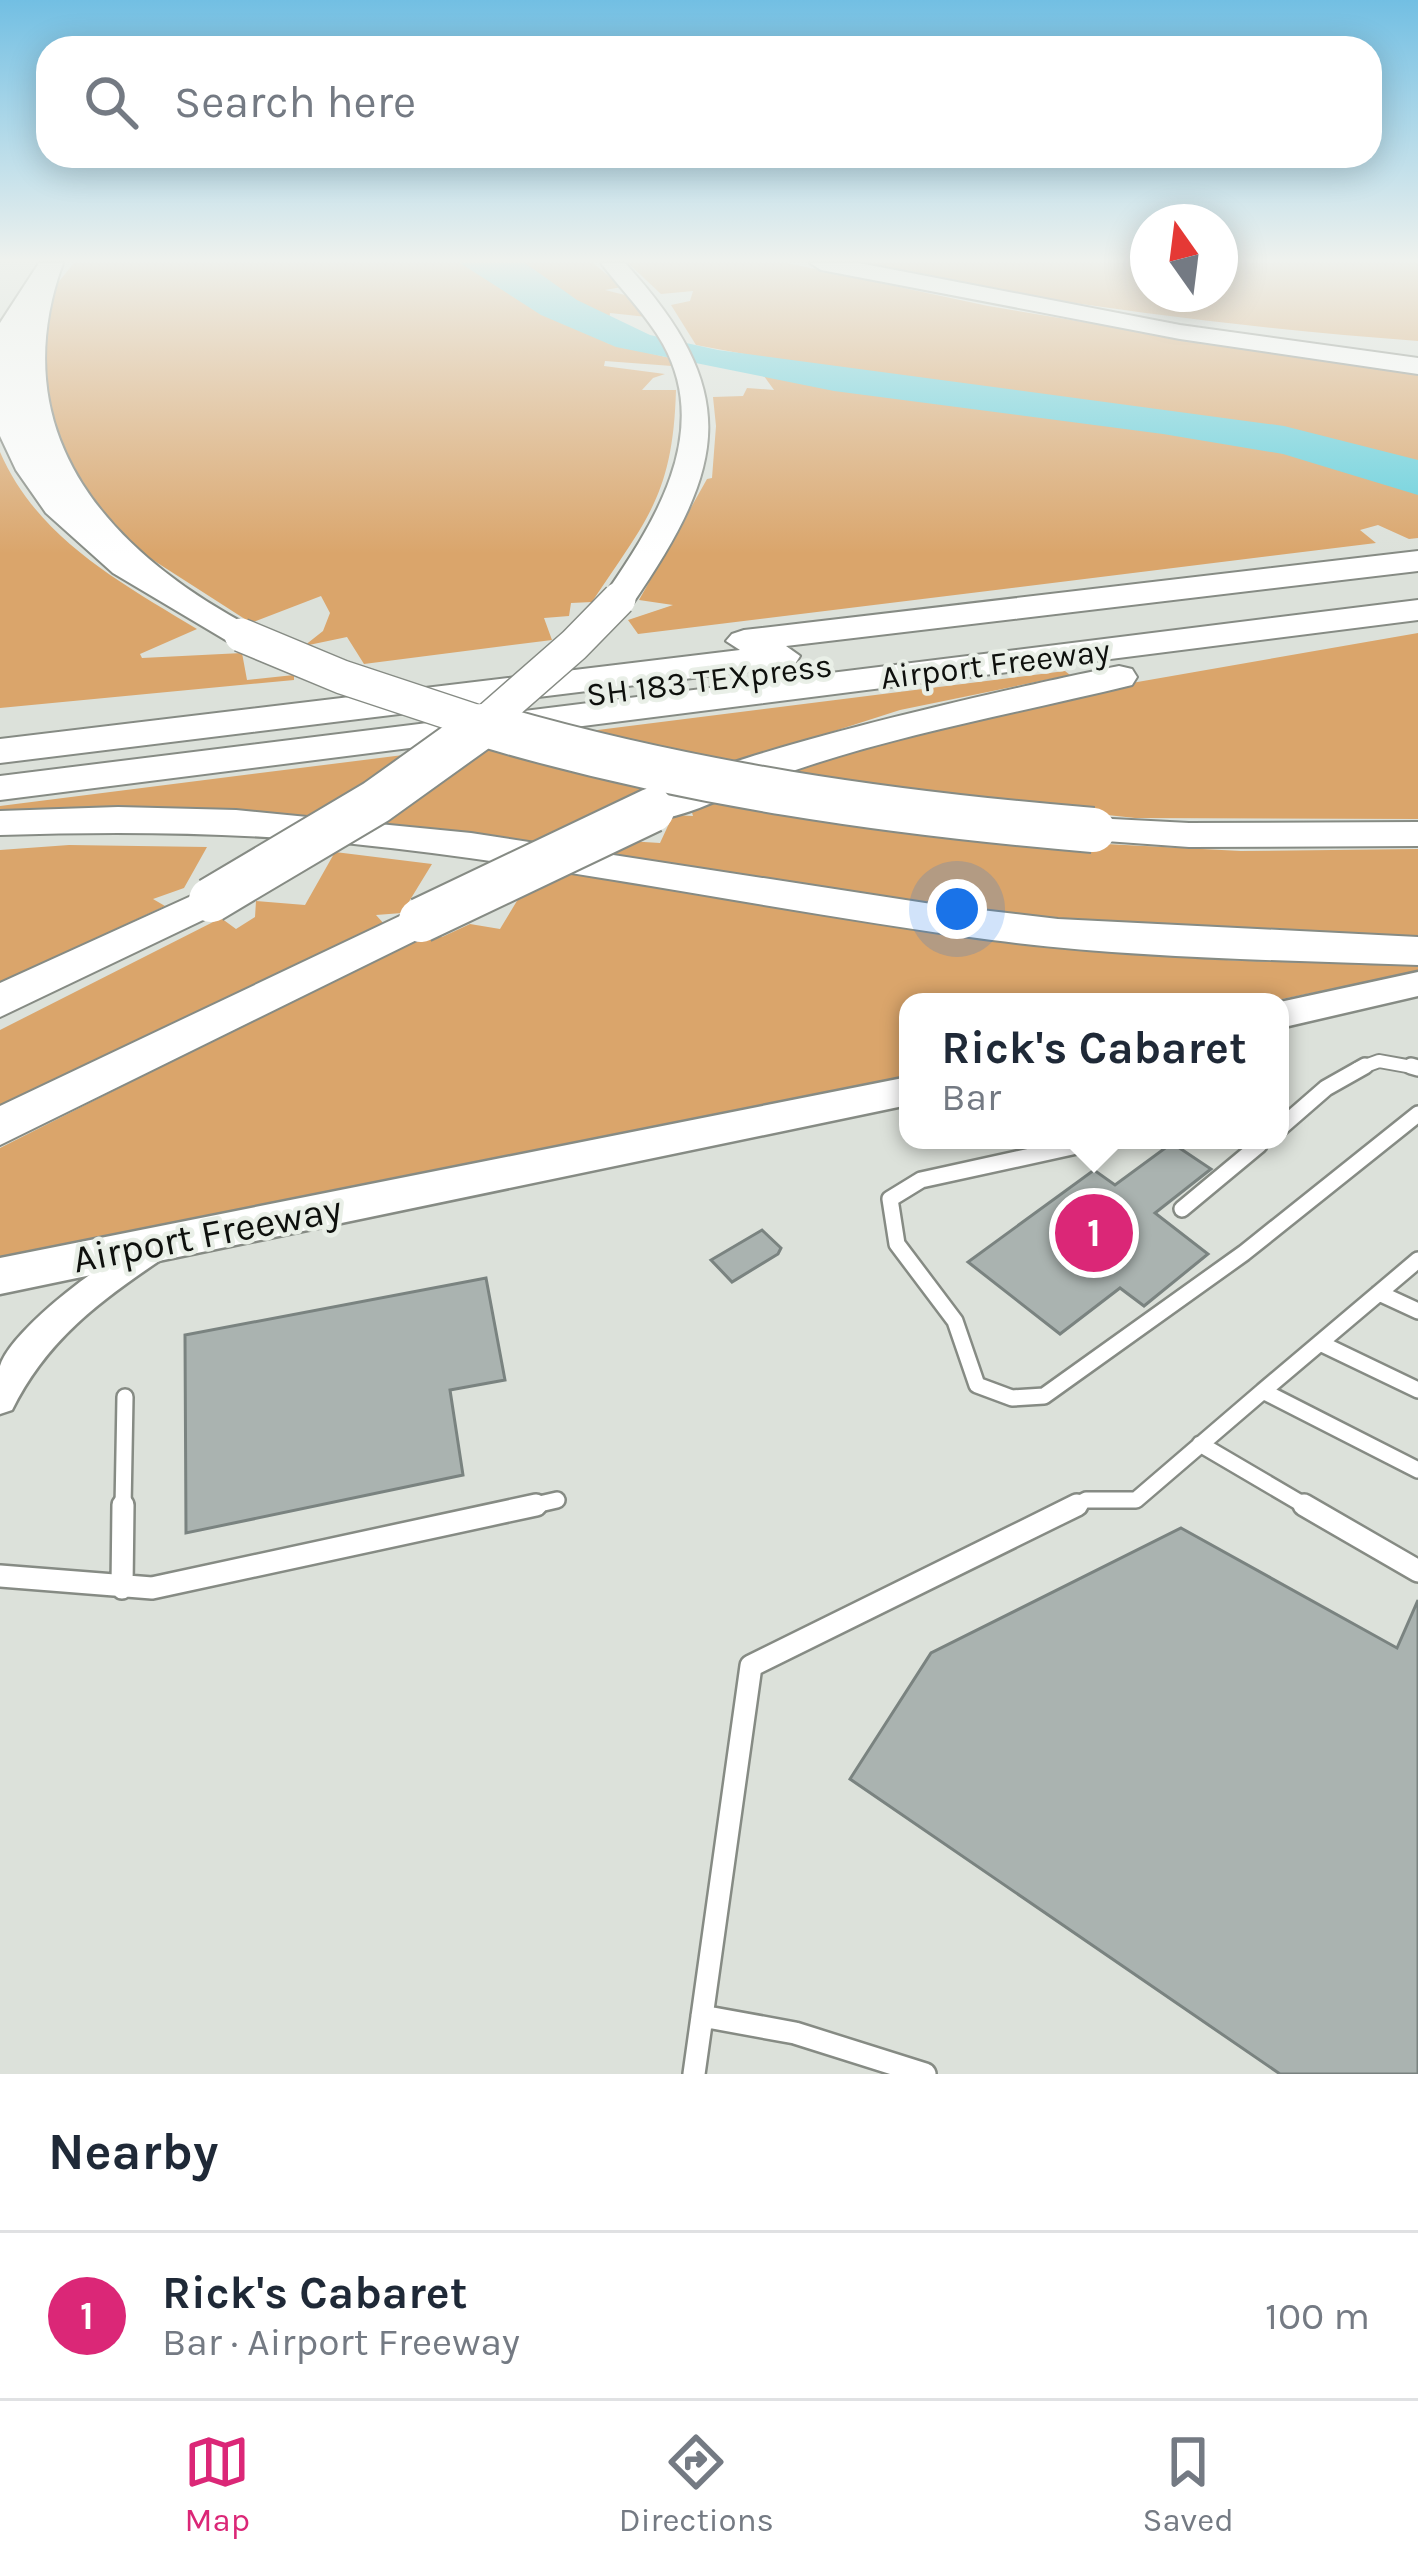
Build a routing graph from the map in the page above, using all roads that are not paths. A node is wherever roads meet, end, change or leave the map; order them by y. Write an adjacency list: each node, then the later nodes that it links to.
1 (3, 360): 15 (highway, bridge)
2 (682, 360): 18 (highway, bridge)
3 (1377, 360): 4 (highway)
4 (1418, 366)
5 (1418, 561): 10 (highway, Airport Freeway)
6 (1418, 579): 11 (highway, SH 183 TEXpress)
7 (1418, 591): 12 (highway, SH 183 TEXpress)
8 (1418, 610): 13 (highway, Airport Freeway)
9 (1418, 625): 24 (highway, bridge)
10 (0, 730)
11 (0, 751)
12 (0, 766)
13 (0, 788)
14 (0, 823): 16 (highway)
15 (1418, 835)
16 (1418, 950)
17 (1418, 984): 19 (main road)
18 (0, 1002)
19 (1289, 1013)
20 (1418, 1068): 23 (lane)
21 (899, 1093): 28 (main road, Airport Freeway)
22 (1418, 1114): 25 (lane)
23 (1289, 1121)
24 (0, 1127)
25 (1063, 1149)
26 (1252, 1149): 27 (lane)
27 (1182, 1209)
28 (169, 1240): 30 (main road, Airport Freeway); 37 (street)
29 (1418, 1260): 31 (lane)
30 (0, 1276)
31 (1379, 1293): 32 (lane); 33 (lane)
32 (1418, 1311)
33 (1321, 1343): 34 (lane); 35 (lane)
34 (1262, 1390): 38 (lane); 39 (lane)
35 (1418, 1390)
36 (125, 1397): 43 (lane)
37 (0, 1400)
38 (1200, 1444): 41 (lane); 44 (lane)
39 (1418, 1470)
40 (557, 1500): 43 (lane)
41 (1418, 1571)
42 (0, 1576): 43 (lane)
43 (122, 1588)
44 (702, 2016): 45 (lane); 46 (lane)
45 (694, 2074)
46 (925, 2074)

